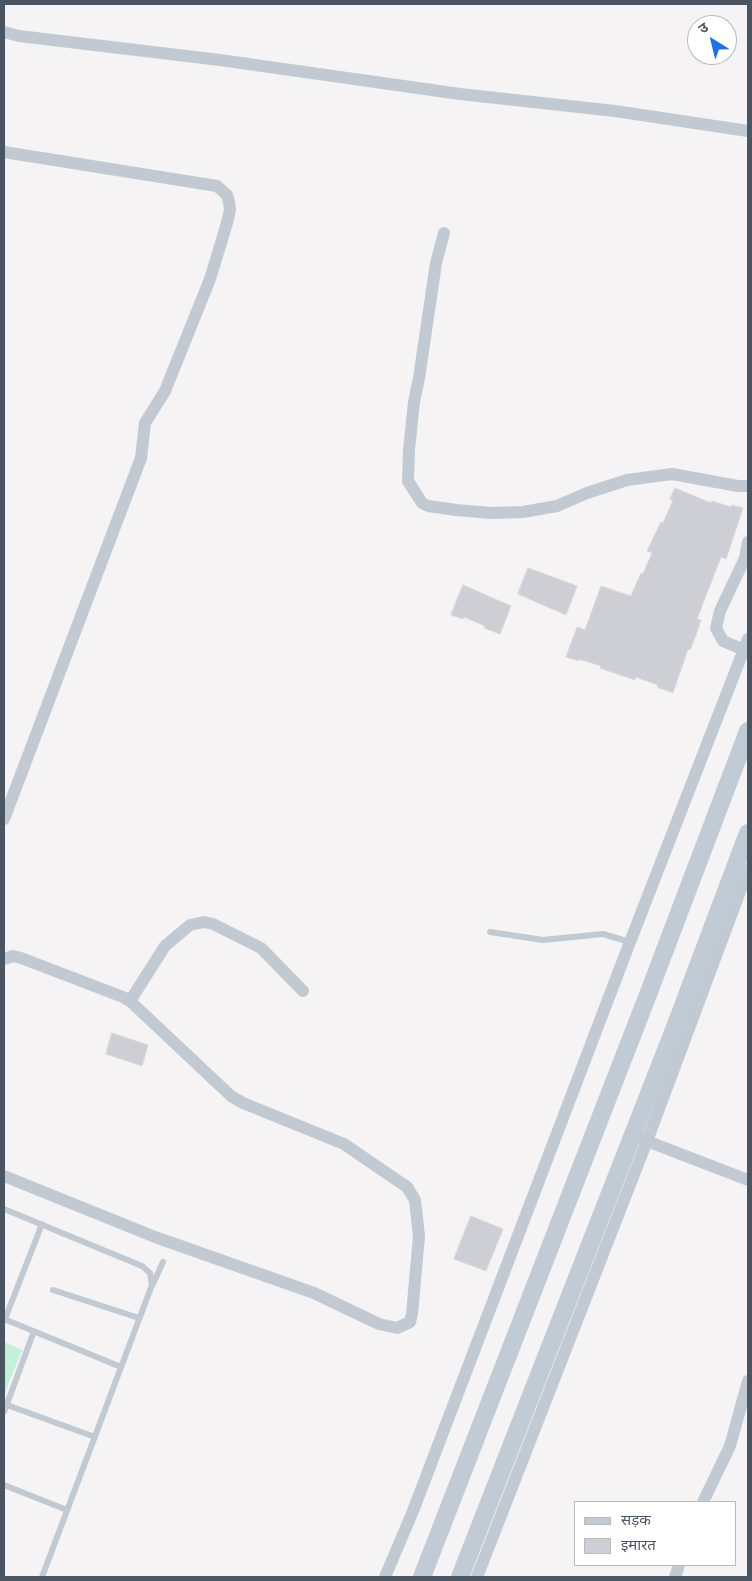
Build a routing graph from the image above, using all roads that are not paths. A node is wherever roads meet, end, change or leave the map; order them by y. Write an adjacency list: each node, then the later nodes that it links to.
1 (4, 32): 2 (street)
2 (748, 132)
3 (4, 152): 9 (street)
4 (444, 233): 5 (street)
5 (748, 486)
6 (748, 542): 7 (street)
7 (746, 645): 13 (street)
8 (748, 731): 38 (street)
9 (4, 819)
10 (748, 833): 17 (street)
11 (748, 870): 17 (street)
12 (490, 932): 13 (lane)
13 (630, 942): 37 (street)
14 (4, 959): 16 (street)
15 (303, 991): 16 (street)
16 (130, 1001): 18 (street)
17 (640, 1138): 19 (street); 39 (street); 40 (street)
18 (4, 1176)
19 (748, 1180)
20 (4, 1209): 21 (lane)
21 (42, 1224): 23 (lane); 26 (lane)
22 (163, 1262): 23 (lane)
23 (152, 1285): 25 (lane)
24 (53, 1290): 25 (lane)
25 (139, 1318): 28 (lane)
26 (4, 1319): 27 (lane)
27 (34, 1331): 28 (lane); 30 (lane)
28 (121, 1367): 32 (lane)
29 (748, 1381): 34 (street)
30 (7, 1405): 31 (lane); 32 (lane)
31 (4, 1412)
32 (95, 1437): 35 (lane)
33 (4, 1485): 35 (lane)
34 (703, 1501)
35 (67, 1510): 36 (lane)
36 (42, 1577)
37 (385, 1577)
38 (422, 1577)
39 (460, 1577)
40 (477, 1577)

